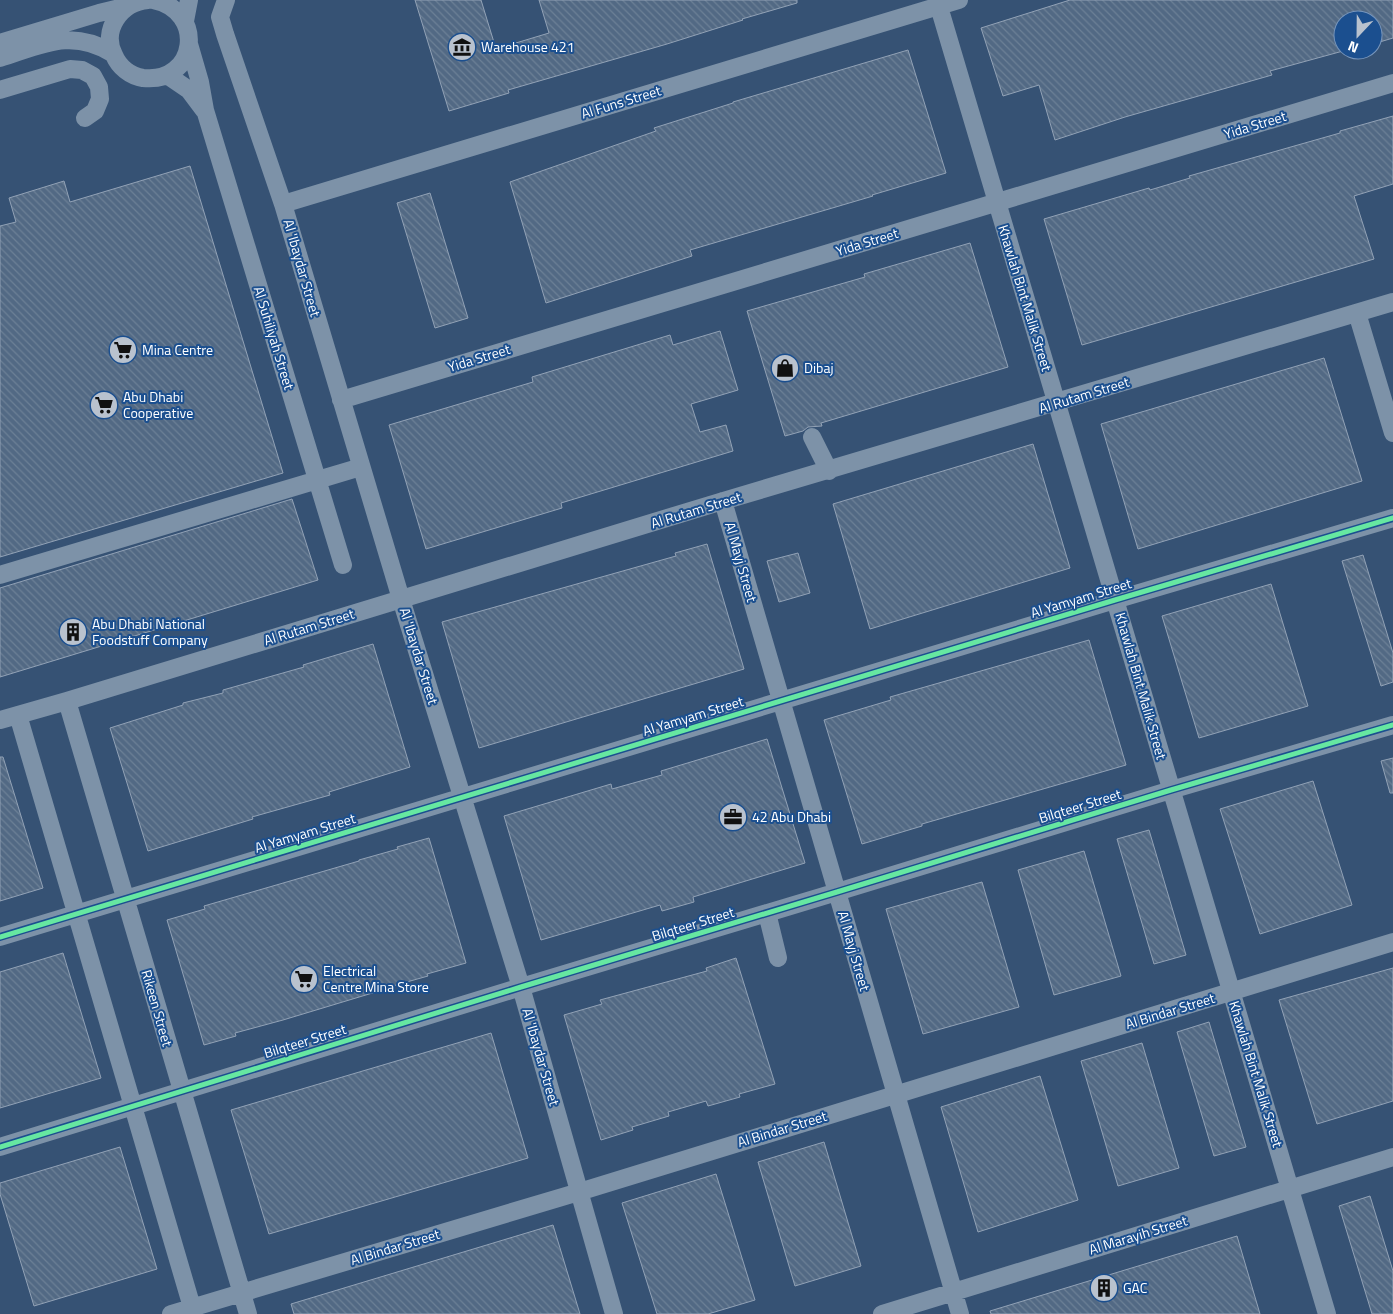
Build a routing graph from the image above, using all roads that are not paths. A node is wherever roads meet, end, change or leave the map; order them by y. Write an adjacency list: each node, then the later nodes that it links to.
1 (160, 0): 6 (street); 7 (street)
2 (189, 0): 7 (street)
3 (226, 0): 18 (street, Al 'Ibaydar Street)
4 (959, 0): 5 (street, Al Funs Street)
5 (938, 3): 17 (street, Khawlah Bint Malik Street); 18 (street, Al Funs Street)
6 (128, 6): 8 (street); 10 (street)
7 (184, 21): 9 (street)
8 (0, 42)
9 (189, 44): 12 (street); 15 (street, Al Suhiliyah Street)
10 (112, 53): 11 (street); 12 (street)
11 (0, 58)
12 (167, 75): 15 (street, Al Suhiliyah Street)
13 (1393, 83): 17 (street, Yida Street)
14 (0, 90): 16 (street)
15 (205, 110): 27 (street, Al Suhiliyah Street)
16 (85, 118)
17 (997, 202): 21 (street, Yida Street); 22 (street, Khawlah Bint Malik Street)
18 (283, 204): 21 (street, Al 'Ibaydar Street)
19 (1393, 302): 20 (street, Al Rutam Street)
20 (1357, 313): 22 (street, Al Rutam Street); 23 (street)
21 (341, 400): 25 (street, Al 'Ibaydar Street)
22 (1057, 403): 26 (street, Al Rutam Street); 33 (street, Khawlah Bint Malik Street)
23 (1393, 433)
24 (812, 437): 26 (street)
25 (361, 467): 27 (street); 32 (street, Al 'Ibaydar Street)
26 (829, 471): 28 (street, Al Rutam Street)
27 (317, 481): 30 (street, Al Suhiliyah Street); 31 (street)
28 (723, 502): 32 (street, Al Rutam Street); 35 (street, Al Mayj Street)
29 (1393, 518): 33 (street, Al Yamyam Street)
30 (343, 565)
31 (0, 575)
32 (401, 599): 34 (street, Al Rutam Street); 40 (street, Al 'Ibaydar Street)
33 (1115, 600): 35 (street, Al Yamyam Street); 39 (street, Khawlah Bint Malik Street)
34 (67, 701): 36 (street, Al Rutam Street); 42 (street, Rikeen Street)
35 (781, 701): 40 (street, Al Yamyam Street); 41 (street, Al Mayj Street)
36 (18, 715): 37 (street, Al Rutam Street); 44 (street)
37 (0, 720)
38 (1393, 725): 39 (street, Bilqteer Street)
39 (1171, 790): 41 (street, Bilqteer Street); 49 (street, Khawlah Bint Malik Street)
40 (462, 797): 42 (street, Al Yamyam Street); 48 (street, Al 'Ibaydar Street)
41 (837, 892): 43 (street, Bilqteer Street); 51 (street, Al Mayj Street)
42 (125, 899): 44 (street, Al Yamyam Street); 50 (street, Rikeen Street)
43 (767, 913): 47 (street); 48 (street, Bilqteer Street)
44 (76, 914): 45 (street, Al Yamyam Street); 52 (street)
45 (0, 937)
46 (1393, 942): 49 (street, Al Bindar Street)
47 (778, 958)
48 (521, 987): 50 (street, Bilqteer Street); 56 (street, Al 'Ibaydar Street)
49 (1232, 993): 51 (street, Al Bindar Street); 55 (street, Khawlah Bint Malik Street)
50 (182, 1091): 52 (street, Bilqteer Street); 57 (street, Rikeen Street)
51 (896, 1094): 56 (street, Al Bindar Street); 58 (street, Al Mayj Street)
52 (133, 1106): 53 (street, Bilqteer Street); 59 (street)
53 (0, 1147)
54 (1393, 1157): 55 (street, Al Marayih Street)
55 (1290, 1188): 58 (street, Al Marayih Street); 65 (street, Khawlah Bint Malik Street)
56 (579, 1192): 57 (street, Al Bindar Street); 62 (street, Al 'Ibaydar Street)
57 (241, 1292): 59 (street, Al Bindar Street); 61 (street, Rikeen Street)
58 (954, 1293): 63 (street, Al Marayih Street); 64 (street, Al Mayj Street)
59 (193, 1311): 60 (street, Al Bindar Street)
60 (171, 1314)
61 (248, 1314)
62 (614, 1314)
63 (882, 1314)
64 (960, 1314)
65 (1327, 1314)

